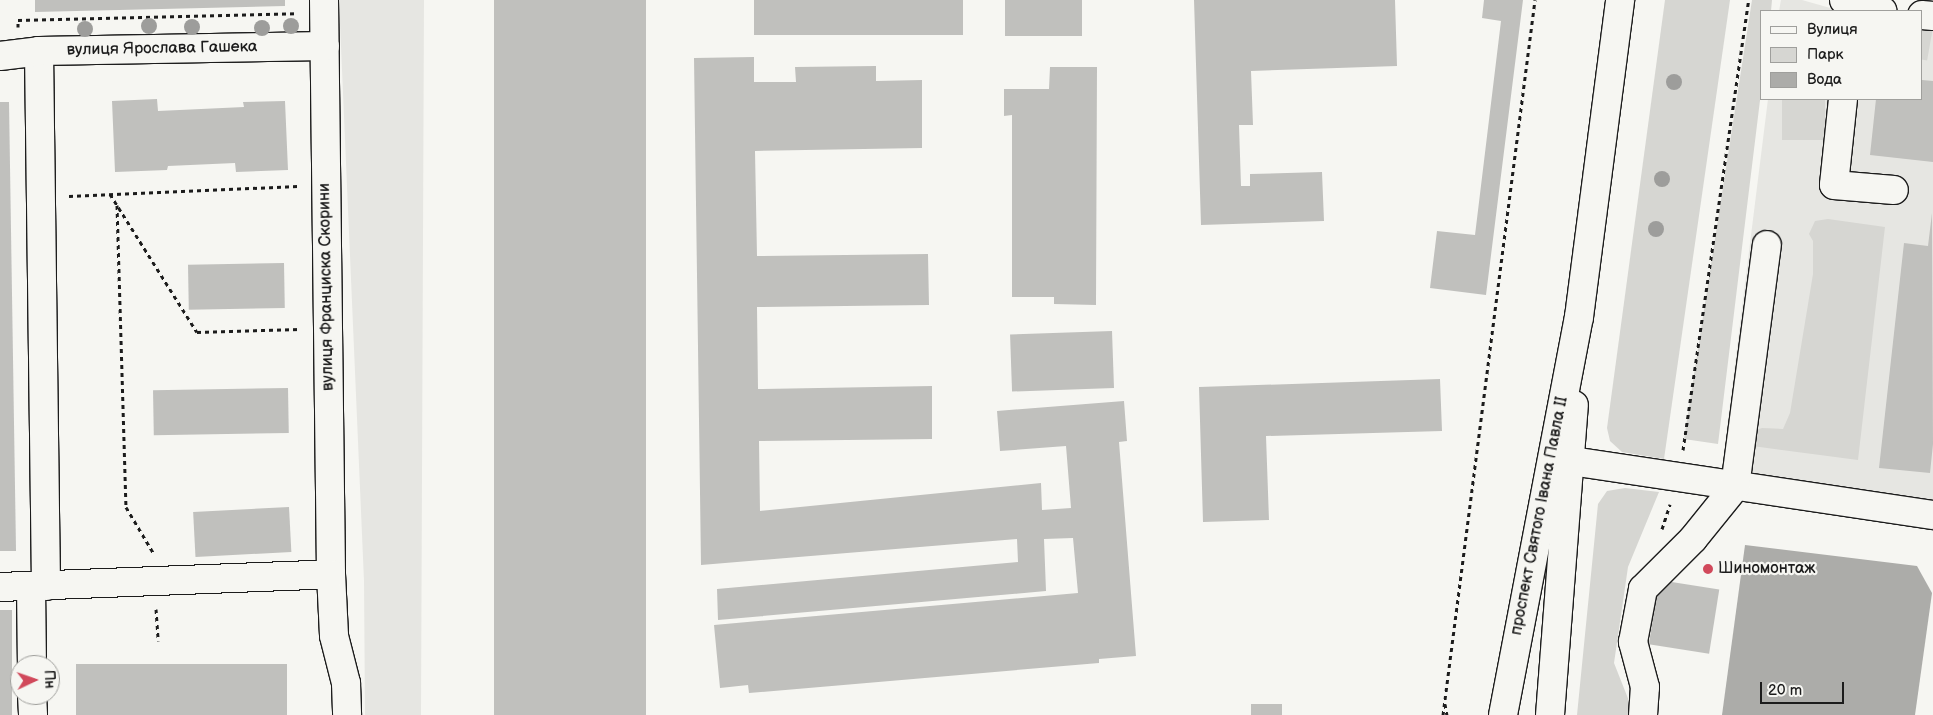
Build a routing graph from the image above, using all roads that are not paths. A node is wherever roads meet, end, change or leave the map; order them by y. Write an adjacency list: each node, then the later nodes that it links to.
1 (324, 0): 5 (main road, вулиця Франциска Скорини)
2 (1620, 0): 11 (main road, проспект Святого Івана Павла II)
3 (1849, 5): 4 (main road)
4 (1876, 10)
5 (325, 46): 6 (main road, вулиця Ярослава Гашека); 15 (main road, вулиця Франциска Скорини)
6 (39, 51): 7 (main road, вулиця Ярослава Гашека); 16 (main road)
7 (0, 56)
8 (1843, 100): 9 (main road)
9 (1894, 190)
10 (1767, 244): 13 (main road)
11 (1579, 317): 12 (main road, проспект Святого Івана Павла II); 20 (main road, проспект Святого Івана Павла II)
12 (1571, 461): 13 (main road); 21 (main road, проспект Святого Івана Павла II)
13 (1735, 487): 14 (main road); 22 (main road)
14 (1933, 515)
15 (330, 574): 16 (main road); 19 (main road, вулиця Франциска Скорини)
16 (39, 586): 17 (main road); 18 (main road)
17 (0, 587)
18 (33, 655)
19 (347, 715)
20 (1503, 715)
21 (1550, 715)
22 (1644, 715)

